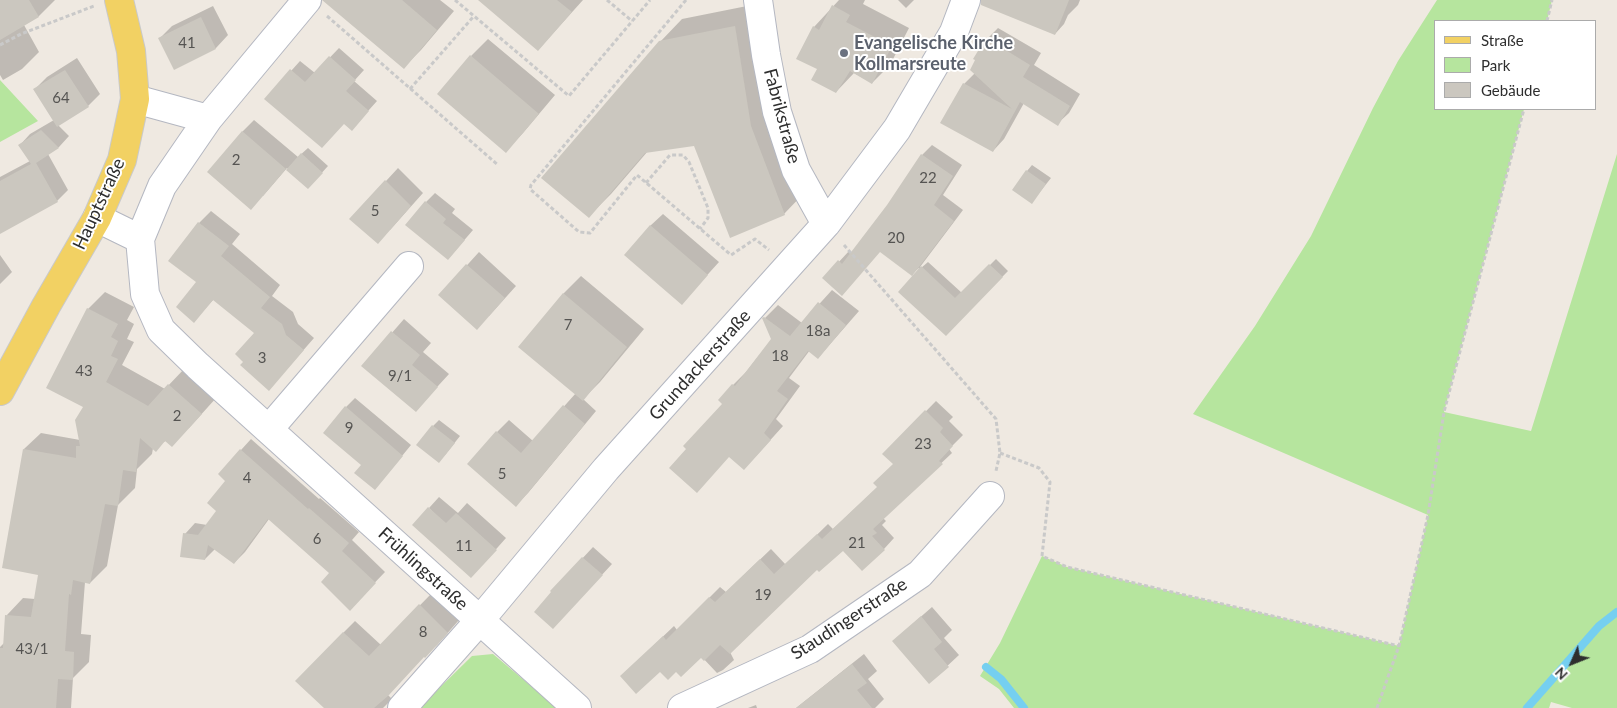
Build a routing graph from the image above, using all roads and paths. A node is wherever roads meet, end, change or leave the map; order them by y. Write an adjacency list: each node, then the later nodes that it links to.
1 (455, 0): 10 (path)
2 (607, 0): 12 (path)
3 (650, 0): 12 (path)
4 (686, 0): 19 (path)
5 (758, 0): 21 (street, Fabrikstraße)
6 (966, 0): 21 (street, Grundackerstraße)
7 (1552, 0): 11 (path)
8 (111, 2): 13 (path); 15 (main road, Hauptstraße)
9 (315, 6): 14 (path); 17 (street)
10 (474, 15): 12 (path); 14 (path)
11 (1547, 20)
12 (632, 21)
13 (0, 45)
14 (410, 89): 18 (path)
15 (135, 100): 17 (street); 20 (main road, Hauptstraße)
16 (1524, 110): 31 (path)
17 (208, 119): 23 (street)
18 (498, 165)
19 (646, 183): 22 (path); 22 (path)
20 (97, 218): 23 (street); 26 (main road, Hauptstraße)
21 (826, 224): 25 (street, Grundackerstraße); 28 (path)
22 (700, 229): 25 (path)
23 (140, 239): 27 (street, Frühlingstraße)
24 (409, 266): 27 (street)
25 (788, 266): 30 (street, Grundackerstraße)
26 (0, 391)
27 (268, 430): 30 (street, Frühlingstraße)
28 (1000, 453): 29 (path); 31 (path)
29 (990, 496): 34 (street, Staudingerstraße)
30 (480, 620): 32 (street, Grundackerstraße); 33 (street, Frühlingstraße)
31 (1399, 646): 35 (path)
32 (402, 708)
33 (578, 708)
34 (682, 708)
35 (1377, 708)

